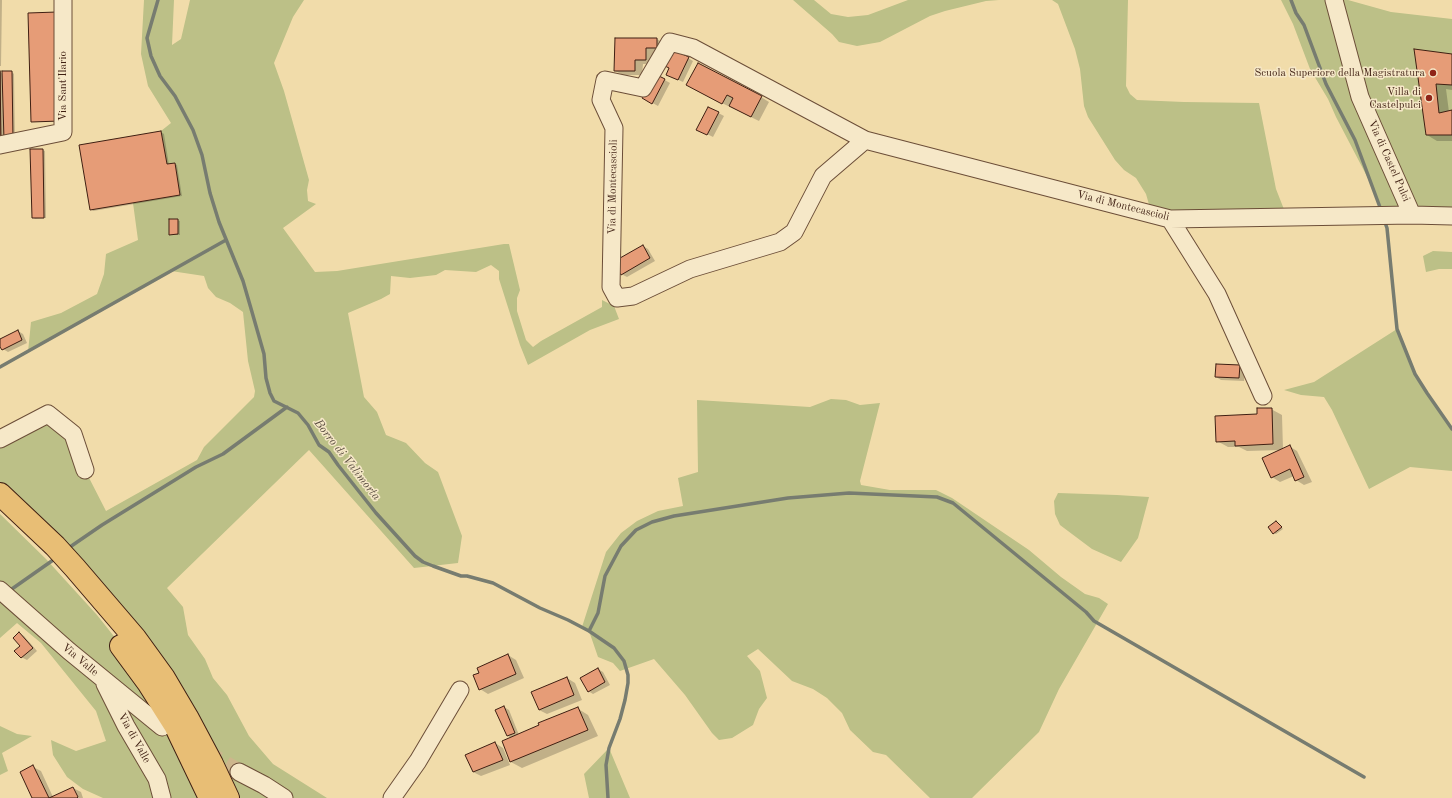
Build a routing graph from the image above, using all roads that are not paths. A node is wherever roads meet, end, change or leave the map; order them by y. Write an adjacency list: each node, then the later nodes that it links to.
1 (63, 0): 4 (street, Via Sant'Ilario)
2 (1334, 0): 5 (street, Via di Castel Pulci)
3 (865, 140): 3 (street, Via di Montecascioli); 7 (street, Via di Montecascioli)
4 (0, 145)
5 (1412, 216): 6 (street, Via di Castel Pulci); 7 (street, Via di Montecascioli)
6 (1452, 216)
7 (1170, 219): 8 (street)
8 (1263, 396)
9 (0, 439): 10 (street)
10 (85, 470)
11 (0, 494): 20 (highway)
12 (0, 514): 19 (highway)
13 (2, 592): 14 (street, Via Valle)
14 (102, 679): 16 (street, Via Valle); 18 (street, Via di Valle)
15 (460, 690): 22 (street)
16 (162, 727)
17 (239, 772): 21 (street)
18 (162, 798)
19 (210, 798)
20 (228, 798)
21 (284, 798)
22 (392, 798)

